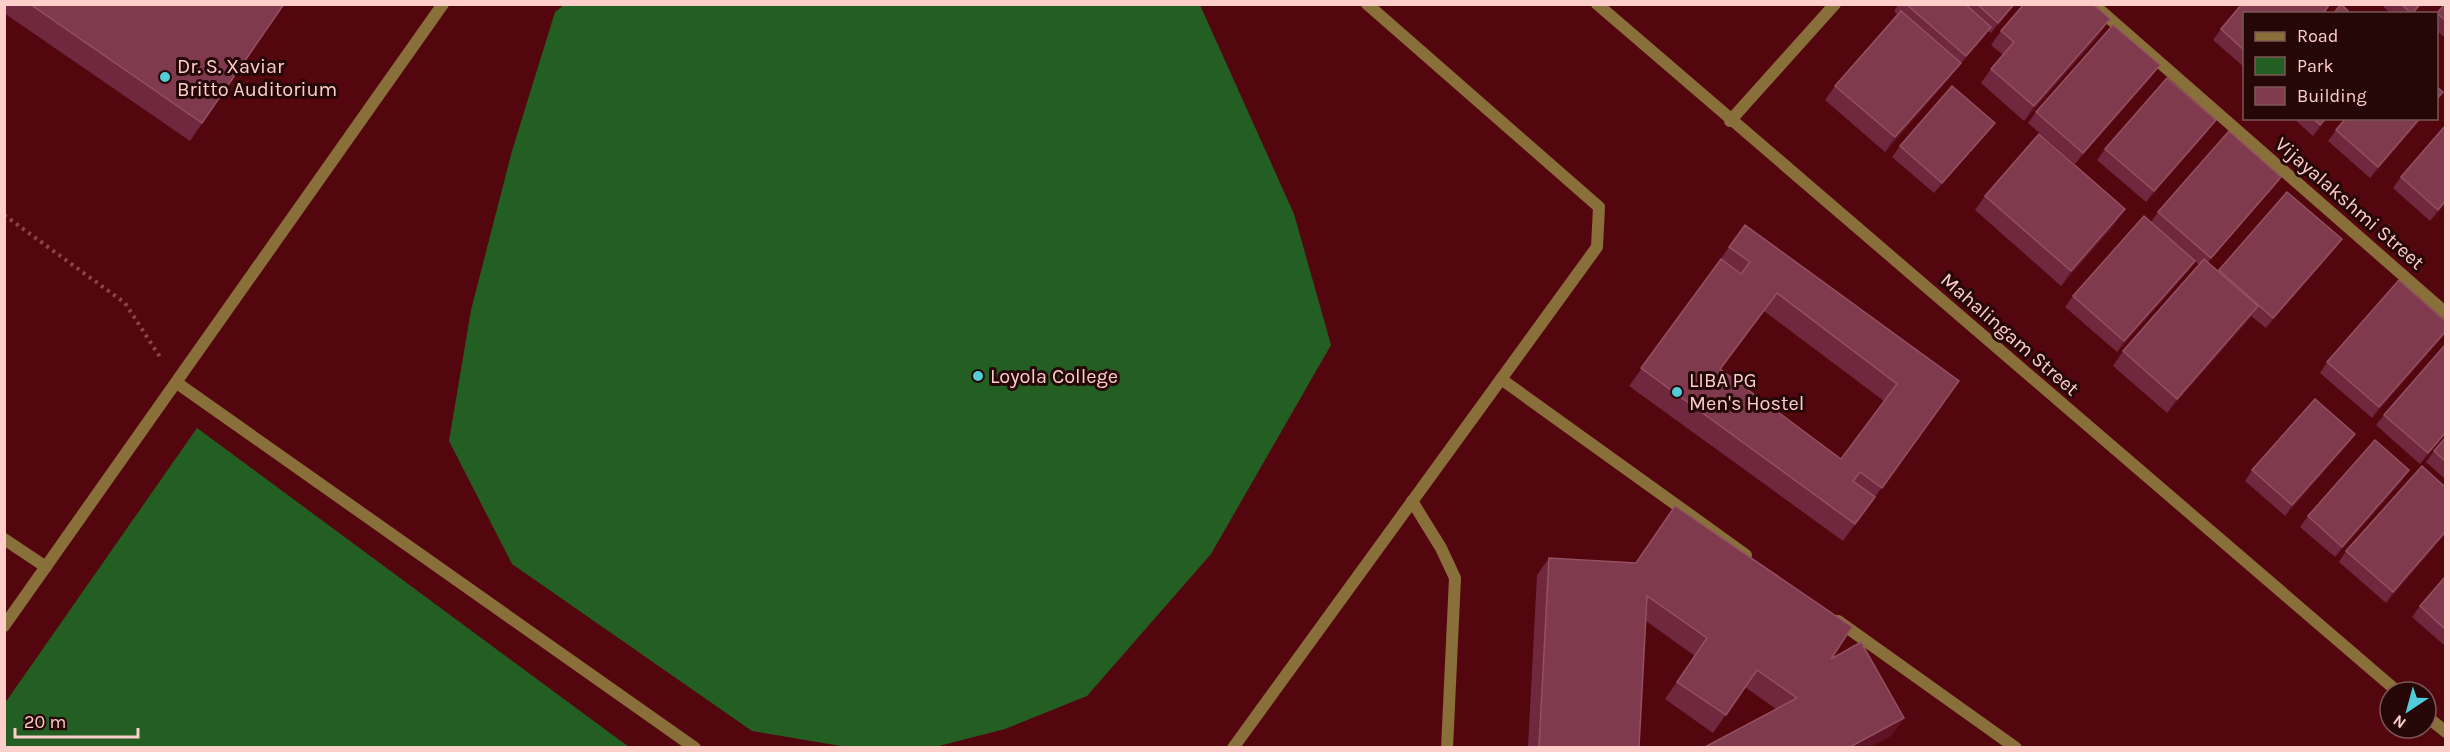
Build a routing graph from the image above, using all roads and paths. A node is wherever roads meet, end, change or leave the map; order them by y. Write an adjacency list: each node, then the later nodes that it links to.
1 (443, 4): 10 (street)
2 (1597, 4): 6 (street, Mahalingam Street)
3 (1835, 4): 6 (street)
4 (2093, 4): 8 (street, Vijayalakshmi Street)
5 (1376, 7): 9 (street)
6 (1730, 121): 17 (street, Mahalingam Street)
7 (4, 215): 10 (path)
8 (2445, 313)
9 (1501, 379): 11 (street); 13 (street)
10 (177, 383): 14 (street); 18 (street)
11 (1412, 501): 19 (street); 20 (street)
12 (4, 539): 14 (street)
13 (1753, 560)
14 (46, 567): 16 (street)
15 (1831, 615): 21 (street)
16 (4, 626)
17 (2384, 680)
18 (695, 747)
19 (1233, 747)
20 (1447, 747)
21 (2016, 747)

